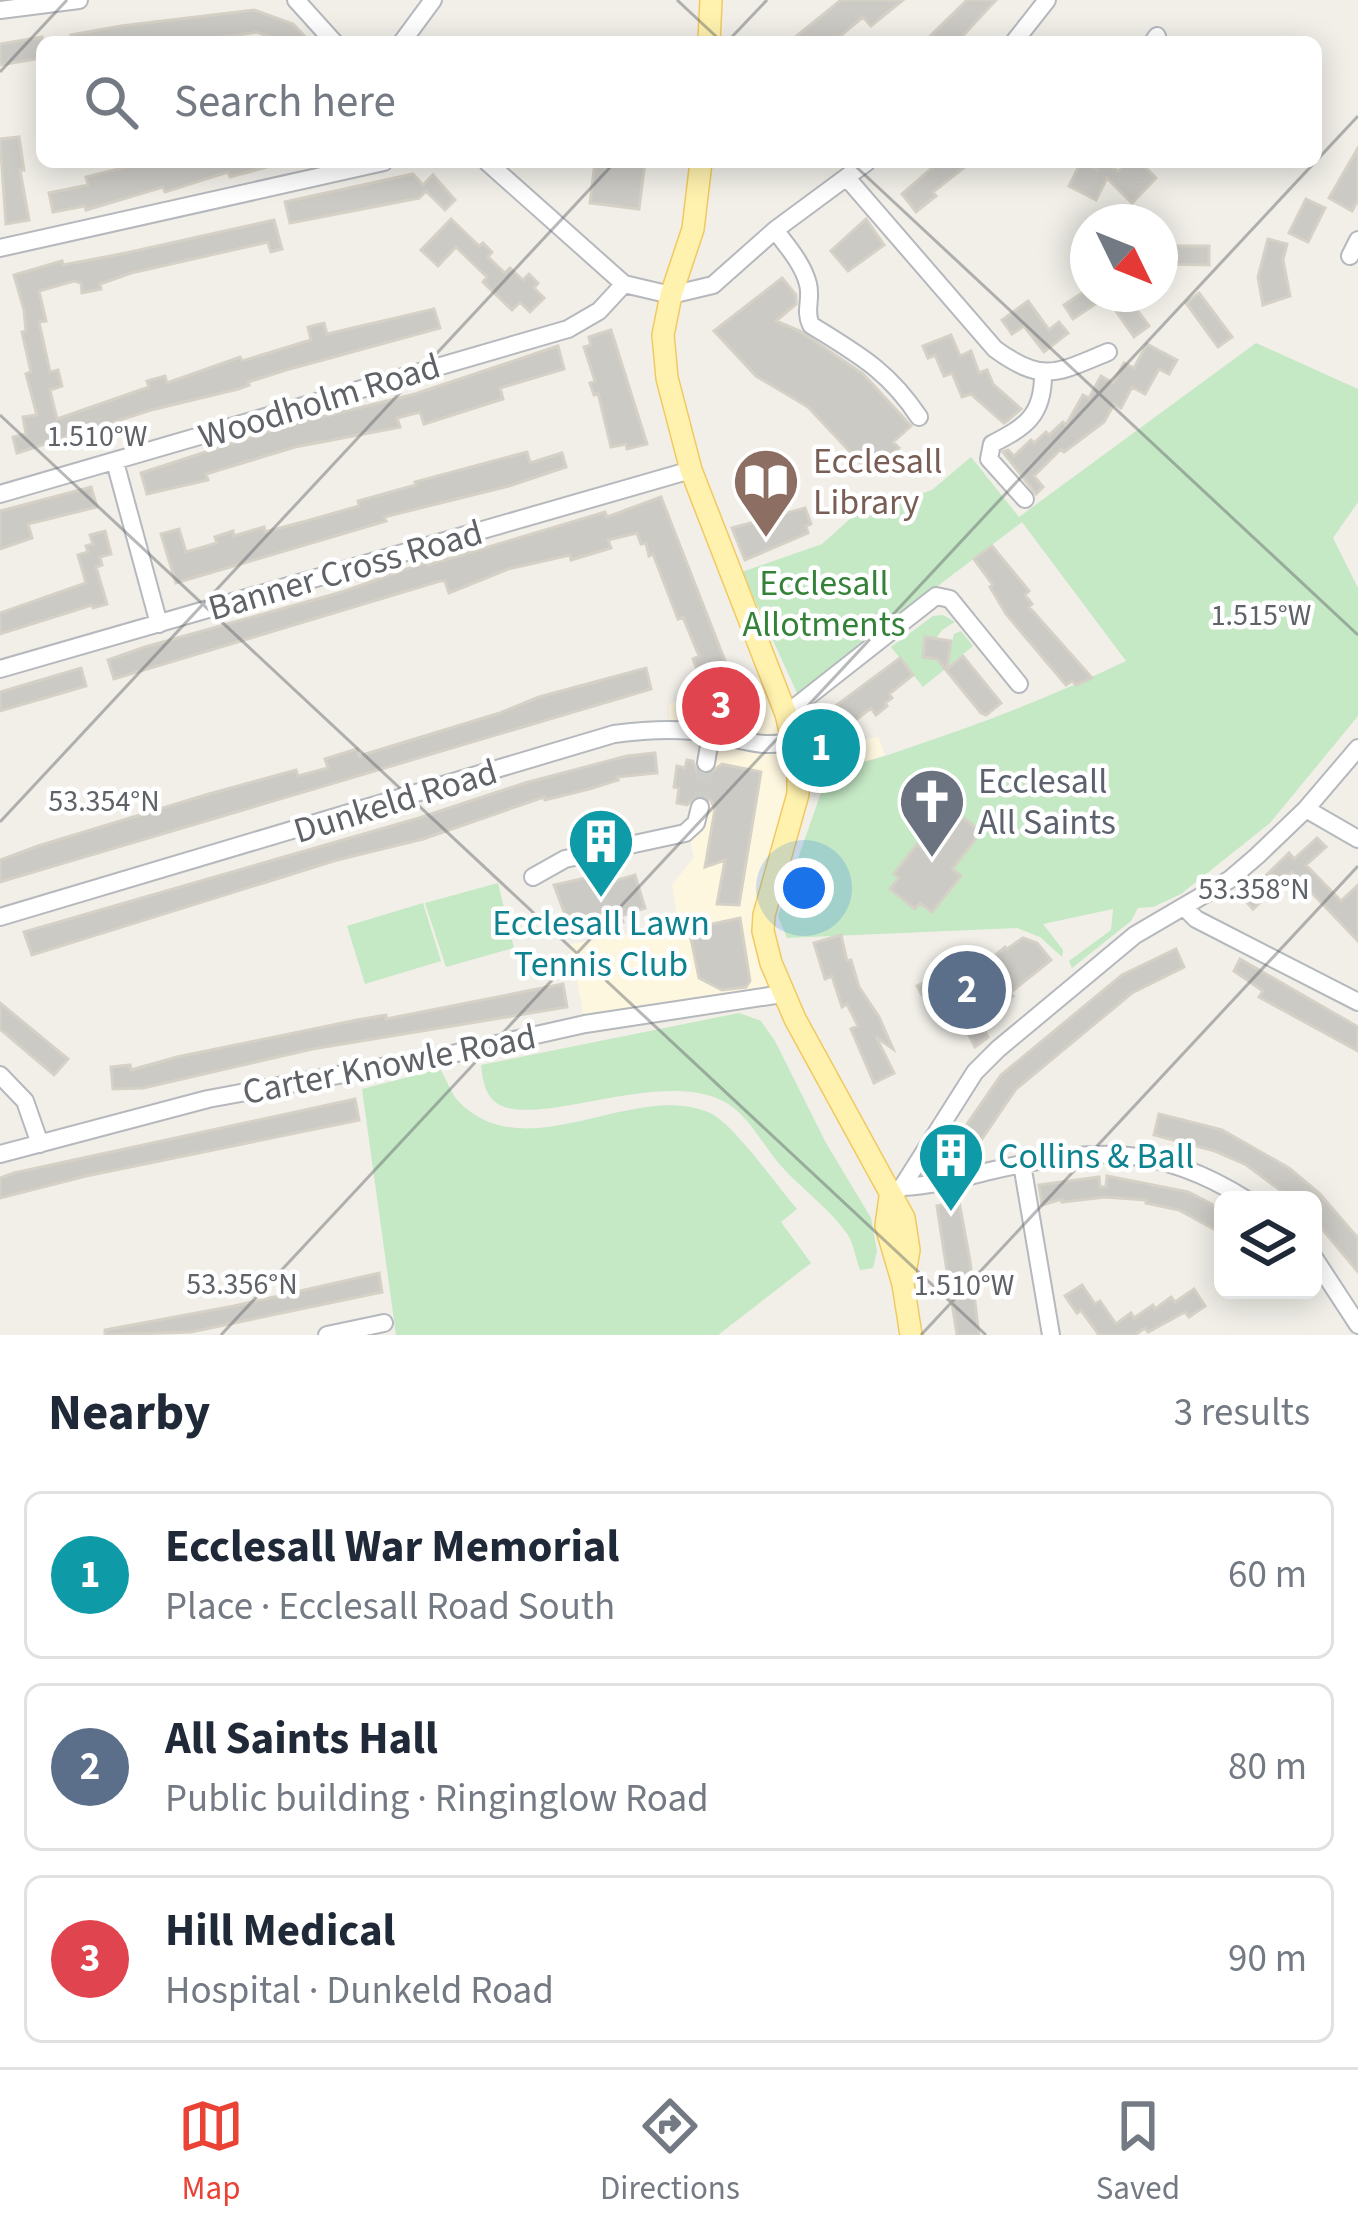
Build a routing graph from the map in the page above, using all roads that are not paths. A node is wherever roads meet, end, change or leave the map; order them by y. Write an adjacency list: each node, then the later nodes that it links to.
1 (79, 0): 6 (street)
2 (296, 0): 7 (street)
3 (433, 0): 8 (street)
4 (711, 0): 9 (main road)
5 (1047, 0): 10 (street)
6 (0, 10)
7 (329, 36)
8 (406, 36)
9 (709, 36)
10 (1019, 36)
11 (357, 168): 17 (street)
12 (494, 168): 18 (street)
13 (700, 168): 19 (main road)
14 (860, 168): 15 (street)
15 (847, 178): 16 (street); 21 (street)
16 (775, 230): 19 (street); 22 (street)
17 (0, 248)
18 (624, 284): 19 (street); 23 (street, Woodholm Road)
19 (670, 295): 24 (main road)
20 (1108, 352): 21 (street)
21 (1043, 375): 26 (street)
22 (920, 417)
23 (115, 462): 25 (street, Woodholm Road); 27 (street)
24 (691, 470): 27 (street, Banner Cross Road); 30 (main road)
25 (0, 494)
26 (1025, 499)
27 (159, 624): 28 (street, Banner Cross Road)
28 (0, 669)
29 (1019, 684): 30 (street)
30 (786, 714): 32 (main road)
31 (711, 734): 32 (street, Dunkeld Road); 34 (street); 40 (street, Dunkeld Road)
32 (794, 740): 41 (main road)
33 (1358, 748): 36 (street)
34 (706, 763)
35 (700, 807): 38 (street)
36 (1306, 809): 37 (street); 39 (street)
37 (1358, 839)
38 (533, 877)
39 (1185, 908): 42 (street); 48 (street)
40 (0, 917)
41 (782, 994): 44 (street, Carter Knowle Road); 48 (main road)
42 (1358, 1002)
43 (0, 1075): 44 (street)
44 (40, 1144): 45 (street, Carter Knowle Road)
45 (0, 1154)
46 (1022, 1164): 47 (street); 48 (street); 54 (street)
47 (1230, 1191)
48 (896, 1192): 53 (main road)
49 (1322, 1270): 51 (street)
50 (384, 1323): 52 (street)
51 (1358, 1325)
52 (327, 1335)
53 (911, 1335)
54 (1051, 1335)

